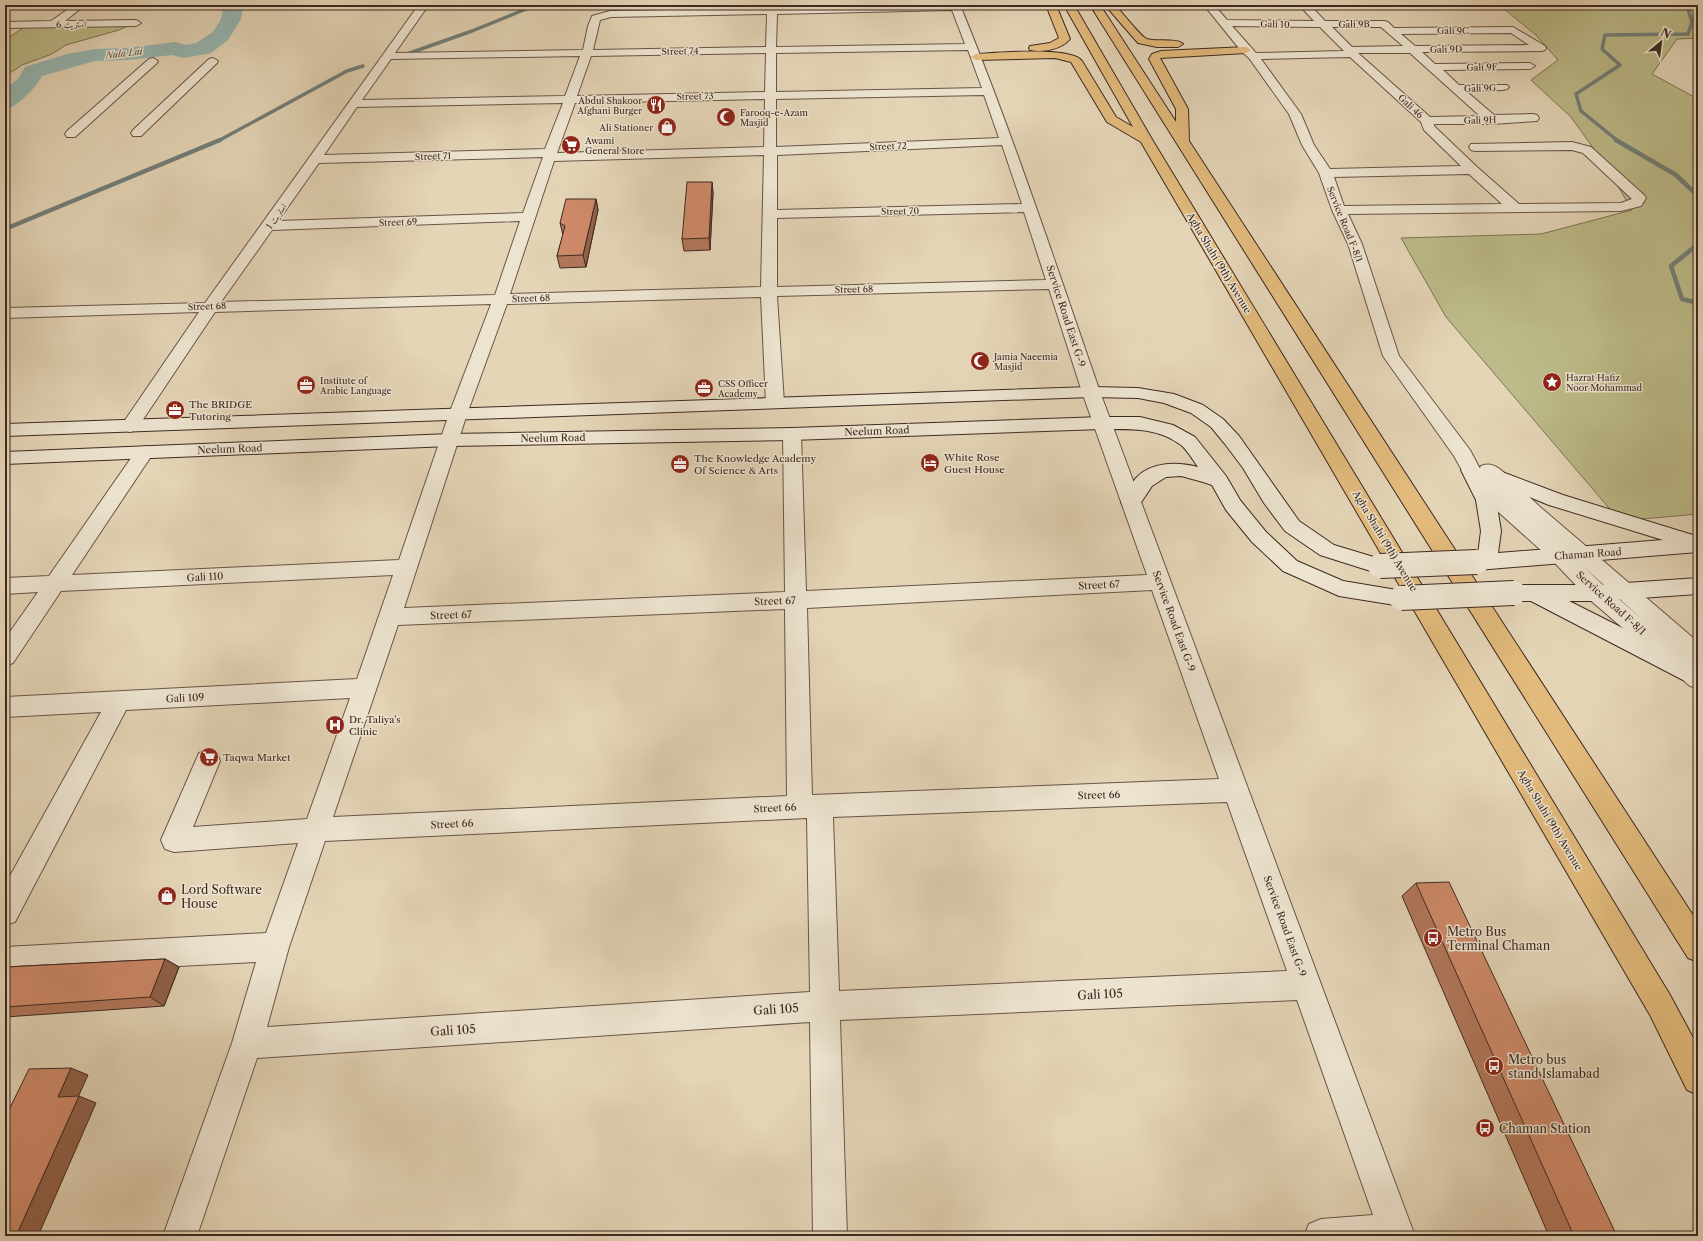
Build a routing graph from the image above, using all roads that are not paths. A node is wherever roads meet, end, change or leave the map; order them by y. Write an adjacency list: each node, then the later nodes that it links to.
1 (80, 5): 13 (street)
2 (419, 5): 27 (street, اسٹریٹ 1)
3 (1052, 5): 24 (main road)
4 (1069, 5): 43 (main road, Agha Shahi (9th) Avenue)
5 (1095, 5): 44 (main road)
6 (1110, 5): 20 (main road)
7 (1209, 5): 12 (street, Service Road F-8/1)
8 (1304, 5): 15 (street, Gali 46)
9 (956, 6): 10 (street); 23 (street, Service Road East G-9)
10 (793, 8): 11 (street)
11 (772, 11): 22 (street); 26 (street)
12 (1224, 23): 15 (street, Gali 10); 20 (street, Service Road F-8/1)
13 (54, 24): 14 (street, اسٹریٹ 6); 16 (street, اسٹریٹ 6)
14 (136, 24)
15 (1325, 24): 17 (street, Gali 9B); 25 (street, Gali 46)
16 (5, 25)
17 (1388, 27): 19 (street, Gali 9C); 21 (street)
18 (1505, 48): 19 (street, Gali 9D); 21 (street, Gali 9D); 30 (street, Gali 9F)
19 (1541, 48)
20 (1246, 49): 25 (street, Gali 9D); 44 (main road); 50 (street, Service Road F-8/1)
21 (1414, 49): 25 (street, Gali 9D); 30 (street)
22 (771, 50): 23 (street, Street 74); 26 (street, Street 74); 34 (street)
23 (973, 52): 24 (main road); 33 (street, Service Road East G-9)
24 (1036, 52): 43 (main road)
25 (1352, 52): 39 (street, Gali 46)
26 (587, 53): 27 (street, Street 74); 35 (street)
27 (388, 56): 36 (street, اسٹریٹ 1)
28 (153, 61): 41 (street)
29 (213, 61): 40 (street)
30 (1434, 68): 32 (street)
31 (1503, 87): 32 (street, Gali 9G)
32 (1456, 88): 38 (street)
33 (989, 91): 34 (street, Street 73); 42 (street, Service Road East G-9)
34 (771, 95): 35 (street, Street 73); 46 (street)
35 (571, 98): 36 (street, Street 73); 47 (street)
36 (354, 104): 48 (street, اسٹریٹ 1)
37 (1533, 118): 38 (street, Gali 9H)
38 (1492, 120): 39 (street, Gali 9H)
39 (1427, 121): 49 (street, Gali 46)
40 (136, 133)
41 (71, 134)
42 (1006, 141): 46 (street, Street 72); 51 (street, Service Road East G-9)
43 (1147, 141): 106 (main road, Agha Shahi (9th) Avenue)
44 (1182, 141): 101 (main road)
45 (1475, 146): 52 (street)
46 (771, 151): 47 (street, Street 72); 54 (street)
47 (549, 155): 48 (street, Street 71); 55 (street)
48 (315, 159): 56 (street, اسٹریٹ 1)
49 (1472, 170): 50 (street); 52 (street, Gali 46)
50 (1326, 173): 53 (street, Service Road F-8/1)
51 (1030, 208): 54 (street, Street 70); 57 (street, Service Road East G-9)
52 (1515, 208): 53 (street)
53 (1339, 210): 72 (street, Service Road F-8/1)
54 (770, 214): 58 (street)
55 (528, 217): 56 (street, Street 69); 59 (street)
56 (269, 226): 60 (street, اسٹریٹ 1)
57 (1056, 284): 58 (street, Street 68); 62 (street, Service Road East G-9)
58 (769, 292): 59 (street, Street 68); 63 (street)
59 (501, 299): 60 (street, Street 68); 64 (street)
60 (211, 306): 61 (street, Street 68); 66 (street, اسٹریٹ 1)
61 (5, 313)
62 (1091, 392): 63 (street); 65 (street, Service Road East G-9); 79 (street, Chaman Road, bridge)
63 (775, 403): 64 (street)
64 (458, 414): 66 (street); 69 (street)
65 (1102, 423): 68 (street, Neelum Road); 74 (street, Neelum Road); 75 (street, Service Road East G-9)
66 (130, 426): 67 (street)
67 (5, 430)
68 (792, 434): 69 (street, Neelum Road); 88 (street)
69 (450, 440): 70 (street, Neelum Road); 80 (street)
70 (145, 452): 71 (street, Neelum Road); 82 (street)
71 (5, 458)
72 (1467, 462): 73 (street, Service Road F-8/1); 78 (street, Service Road F-8/1); 79 (street)
73 (1497, 476): 76 (street); 77 (street, Service Road F-8/1)
74 (1219, 481): 75 (street); 86 (street, Neelum Road, bridge)
75 (1131, 502): 81 (street, Service Road East G-9)
76 (1698, 544): 77 (street, Chaman Road)
77 (1584, 554): 78 (street, Chaman Road); 85 (street, Service Road F-8/1)
78 (1560, 556): 79 (street, Chaman Road); 87 (street, Service Road F-8/1)
79 (1482, 561)
80 (406, 567): 82 (street, Gali 110); 89 (street)
81 (1160, 582): 88 (street, Street 67); 96 (street, Service Road East G-9)
82 (55, 584): 83 (street, Gali 110); 90 (street)
83 (5, 586)
84 (1698, 586): 85 (street)
85 (1626, 592): 87 (street); 91 (street, Service Road F-8/1)
86 (1524, 593): 87 (street, Neelum Road); 91 (street)
87 (1597, 593): 91 (street, Service Road F-8/1)
88 (796, 600): 89 (street, Street 67); 97 (street)
89 (390, 617): 92 (street)
90 (5, 657)
91 (1696, 669)
92 (364, 688): 93 (street, Gali 109); 98 (street)
93 (119, 701): 94 (street, Gali 109); 99 (street)
94 (5, 707)
95 (208, 761): 98 (street, Street 66)
96 (1236, 790): 97 (street, Street 66); 103 (street, Service Road East G-9)
97 (810, 806): 98 (street, Street 66); 104 (street)
98 (316, 830): 100 (street)
99 (5, 912)
100 (275, 947): 102 (street); 105 (street)
101 (1698, 948)
102 (5, 961)
103 (1306, 985): 104 (street, Gali 105); 107 (street, Service Road East G-9)
104 (826, 1006): 105 (street, Gali 105); 109 (street)
105 (247, 1043): 108 (street)
106 (1698, 1079)
107 (1397, 1233): 110 (street)
108 (180, 1236)
109 (830, 1236)
110 (1321, 1236)

